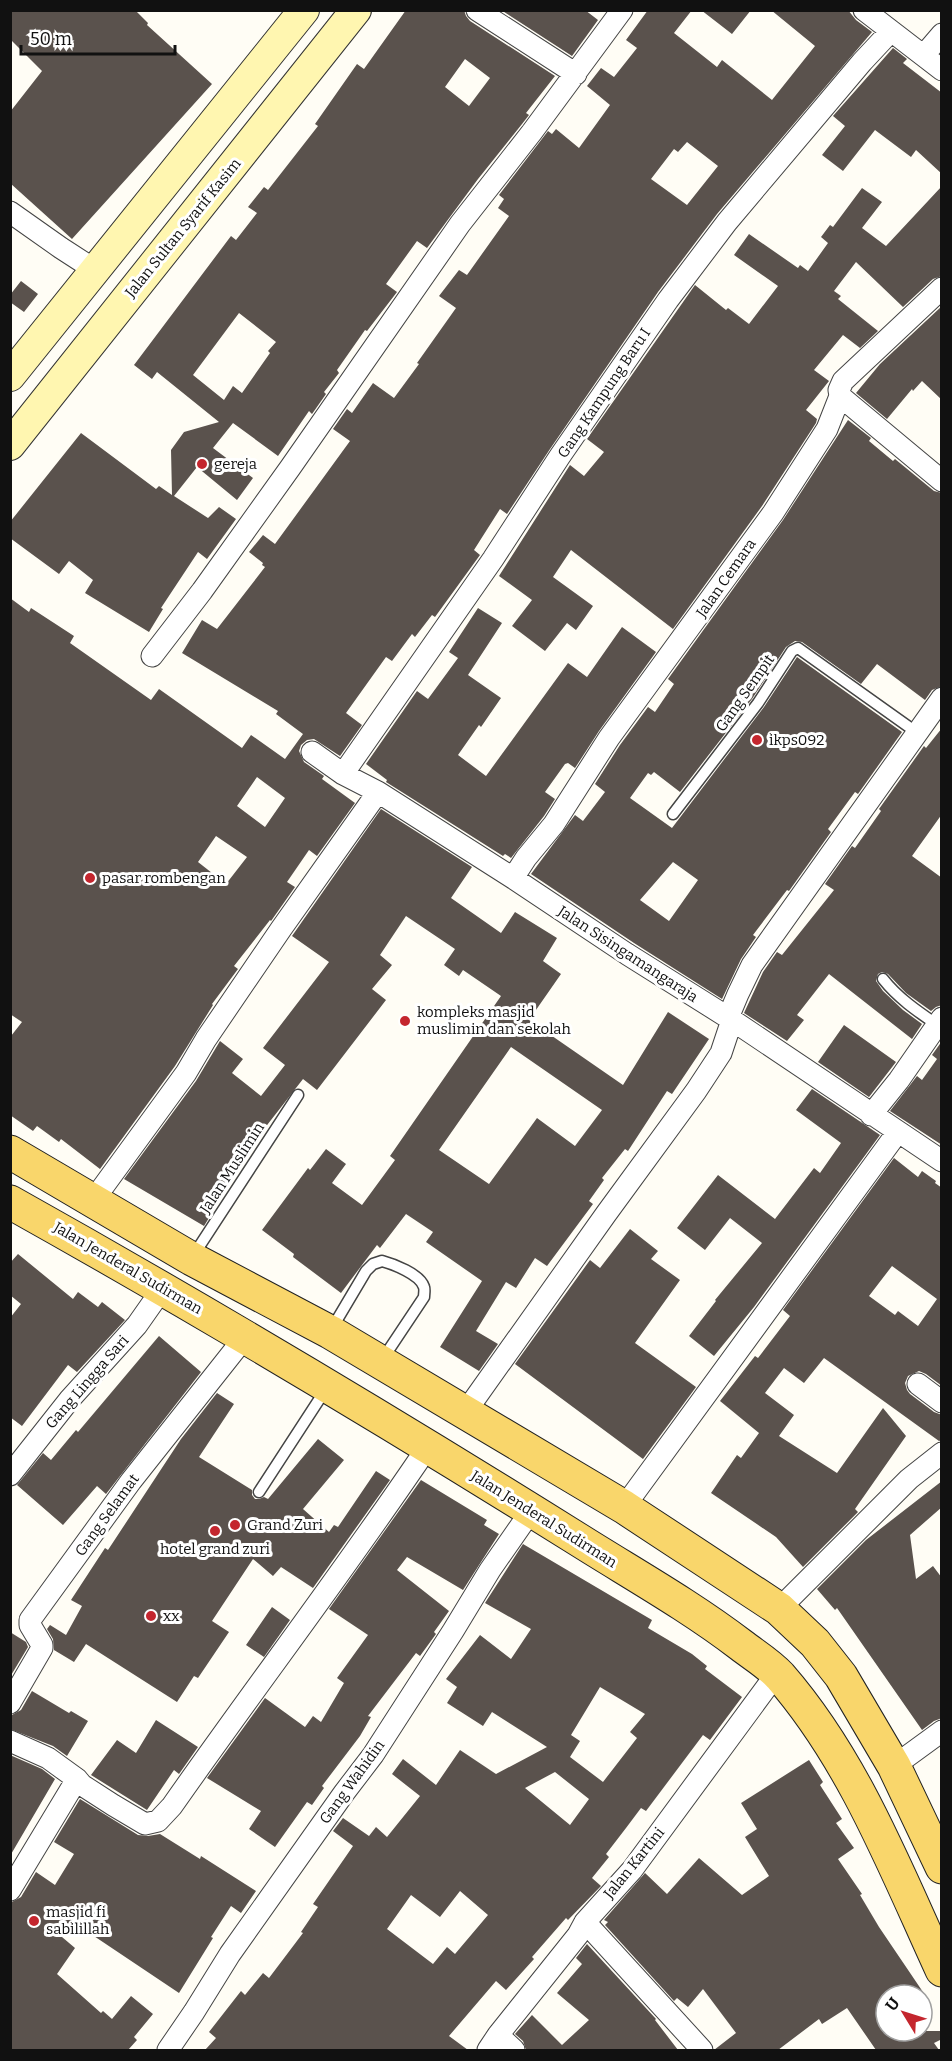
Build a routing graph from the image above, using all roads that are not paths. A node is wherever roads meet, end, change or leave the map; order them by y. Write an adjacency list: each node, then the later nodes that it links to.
1 (304, 10): 12 (street)
2 (356, 10): 16 (street, Jalan Sultan Syarif Kasim)
3 (477, 10): 10 (street)
4 (622, 10): 10 (street)
5 (864, 10): 6 (street)
6 (891, 31): 8 (street); 22 (street, Gang Kampung Baru I)
7 (942, 34): 8 (street)
8 (924, 55): 9 (street)
9 (942, 70)
10 (576, 74): 18 (street)
11 (10, 212): 12 (street)
12 (95, 270): 14 (street)
13 (942, 288): 15 (street, Jalan Cemara)
14 (10, 376)
15 (840, 396): 17 (street); 25 (street, Jalan Cemara)
16 (10, 445)
17 (942, 481)
18 (152, 656)
19 (942, 698): 20 (street)
20 (916, 732): 24 (lane, Gang Sempit); 27 (street)
21 (312, 752): 22 (street, Jalan Sisingamangaraja)
22 (343, 774): 23 (street, Jalan Sisingamangaraja)
23 (378, 792): 25 (street, Jalan Sisingamangaraja); 35 (street)
24 (673, 814)
25 (513, 878): 27 (street, Jalan Sisingamangaraja)
26 (883, 979): 28 (lane)
27 (732, 1020): 30 (street, Jalan Sisingamangaraja); 44 (street)
28 (939, 1021): 30 (street)
29 (298, 1095): 36 (lane, Jalan Muslimin)
30 (871, 1115): 31 (street, Jalan Sisingamangaraja)
31 (897, 1132): 33 (street, Jalan Sisingamangaraja); 49 (street)
32 (10, 1152): 35 (main road)
33 (942, 1161)
34 (10, 1202): 37 (main road, Jalan Jenderal Sudirman)
35 (92, 1202): 36 (main road)
36 (192, 1259): 38 (main road)
37 (163, 1288): 39 (main road, Jalan Jenderal Sudirman); 47 (street, Gang Lingga Sari)
38 (330, 1332): 40 (main road); 40 (lane)
39 (245, 1337): 42 (main road, Jalan Jenderal Sudirman); 53 (street, Gang Selamat)
40 (381, 1363): 44 (main road)
41 (918, 1384): 43 (street)
42 (328, 1386): 45 (main road, Jalan Jenderal Sudirman); 48 (lane)
43 (942, 1402)
44 (464, 1414): 49 (main road)
45 (427, 1448): 50 (main road, Jalan Jenderal Sudirman); 57 (street)
46 (942, 1453): 51 (street)
47 (10, 1475)
48 (259, 1492)
49 (624, 1507): 51 (main road)
50 (531, 1511): 52 (main road, Jalan Jenderal Sudirman); 63 (street, Gang Wahidin)
51 (778, 1609): 56 (main road)
52 (777, 1673): 60 (street, Jalan Kartini); 61 (main road, Jalan Jenderal Sudirman)
53 (10, 1703)
54 (942, 1731): 56 (street)
55 (10, 1740): 57 (street)
56 (894, 1766): 58 (main road)
57 (77, 1779): 59 (street)
58 (942, 1867)
59 (10, 1890)
60 (585, 1922): 62 (street, Jalan Kartini); 65 (street)
61 (942, 1970)
62 (493, 2043): 64 (street)
63 (168, 2050)
64 (514, 2050)
65 (702, 2050)

